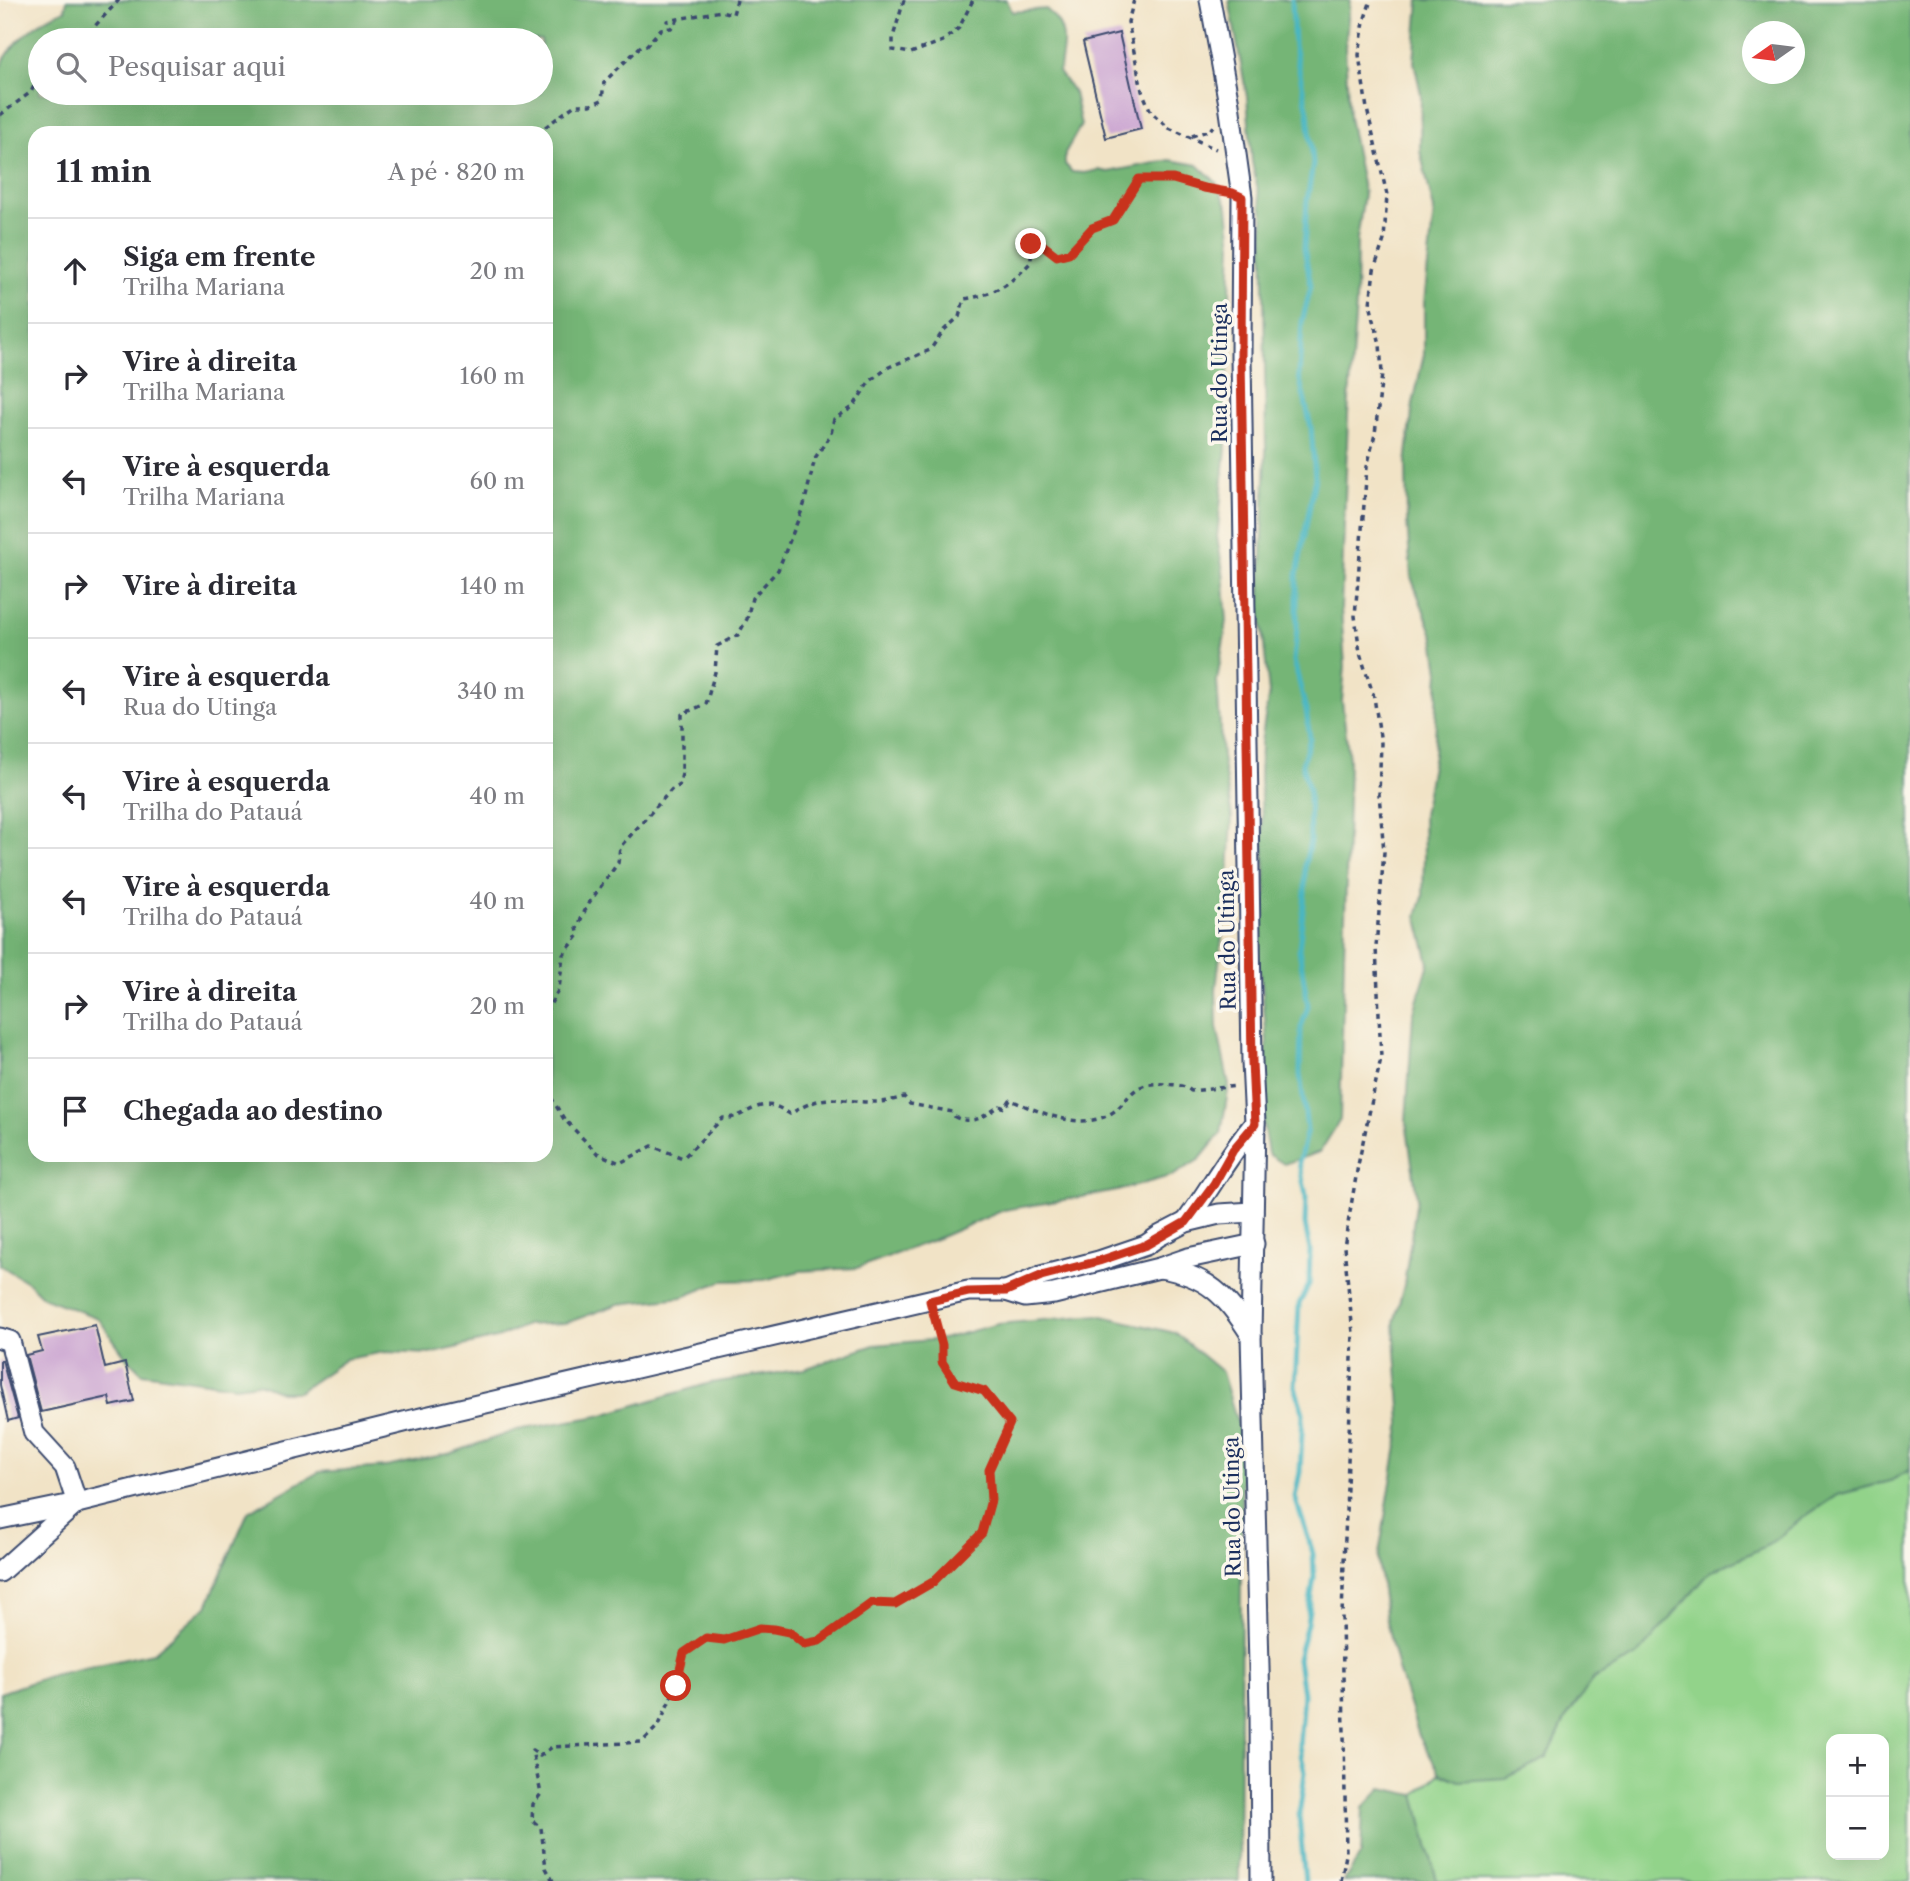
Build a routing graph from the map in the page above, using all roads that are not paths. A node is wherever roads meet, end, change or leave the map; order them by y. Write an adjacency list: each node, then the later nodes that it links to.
1 (1210, 0): 2 (street, Rua do Utinga)
2 (1255, 1124): 3 (street, Rua do Utinga); 4 (street)
3 (1253, 1212): 4 (street); 5 (street, Rua do Utinga)
4 (1186, 1222): 7 (street)
5 (1254, 1244): 6 (street); 8 (street, Rua do Utinga)
6 (1159, 1268): 7 (street); 8 (street)
7 (1006, 1291): 10 (street)
8 (1251, 1335): 13 (street, Rua do Utinga)
9 (0, 1338): 10 (street)
10 (77, 1503): 11 (street); 12 (street)
11 (0, 1519)
12 (0, 1572)
13 (1261, 1881)

